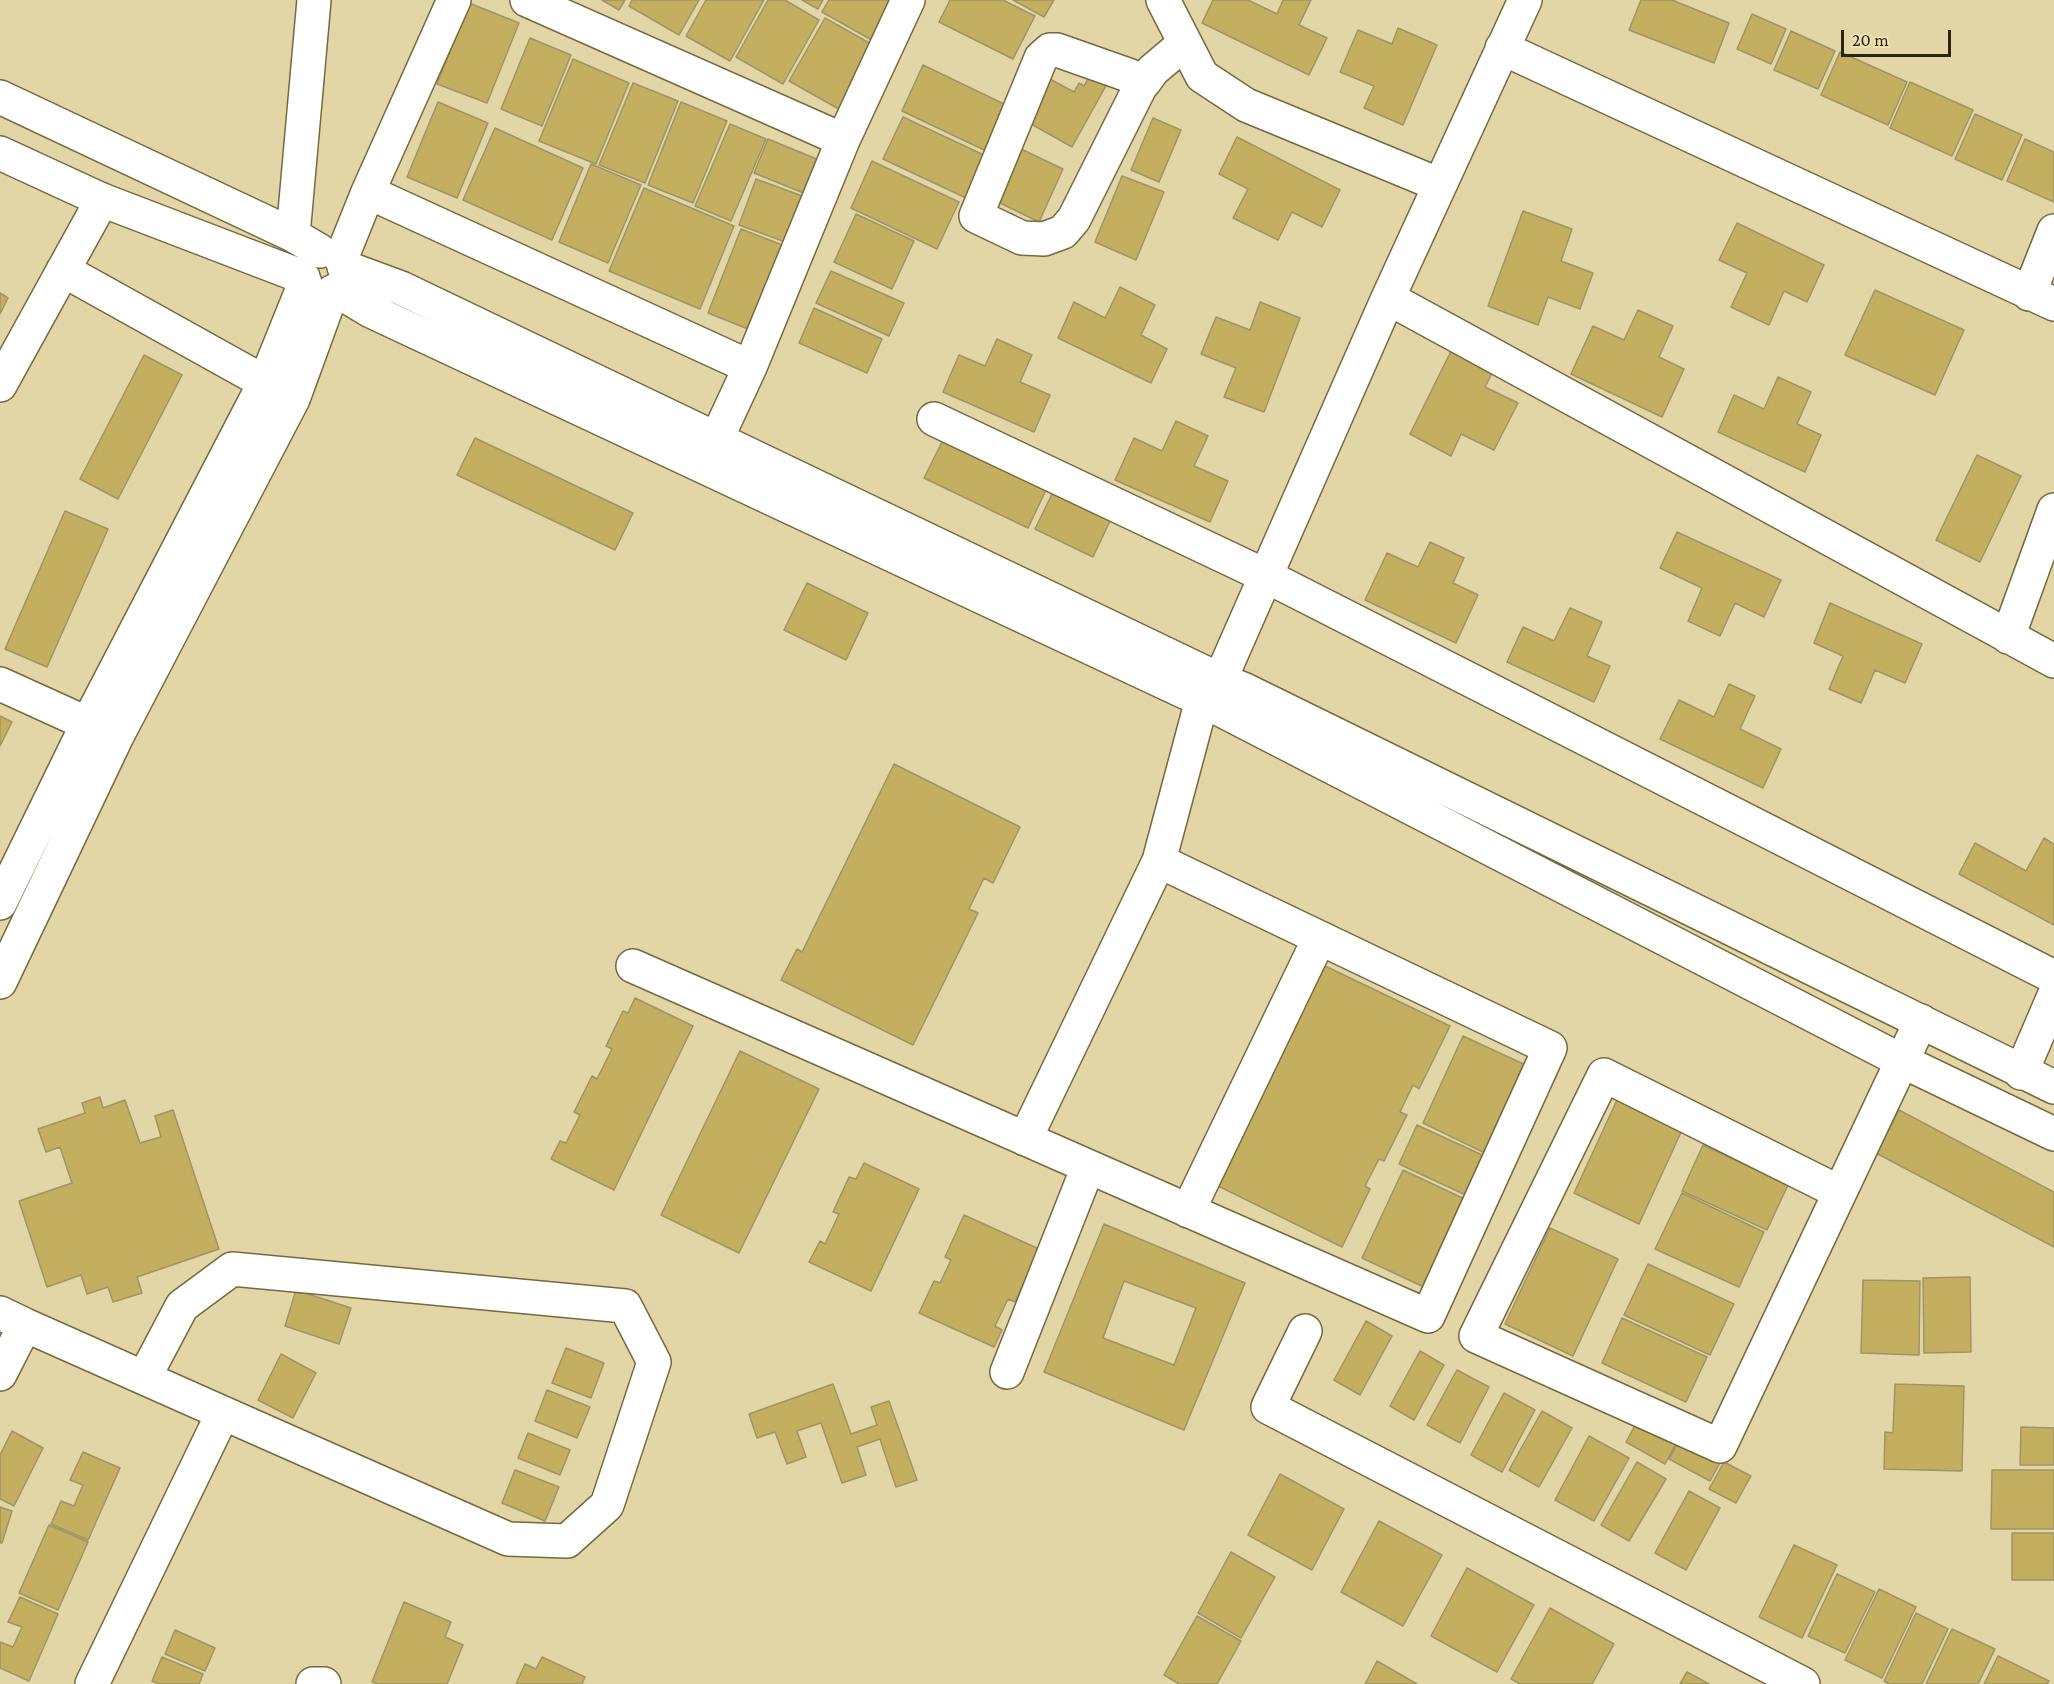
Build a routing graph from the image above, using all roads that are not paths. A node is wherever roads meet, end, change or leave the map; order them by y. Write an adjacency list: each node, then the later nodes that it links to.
1 (314, 0): 17 (street)
2 (454, 0): 14 (street)
3 (527, 0): 11 (street)
4 (908, 0): 11 (street)
5 (1163, 0): 7 (street)
6 (1525, 0): 8 (street)
7 (1185, 43): 9 (street); 13 (street)
8 (1502, 48): 13 (street); 20 (street)
9 (1145, 81): 9 (street)
10 (0, 97): 17 (street)
11 (843, 140): 21 (street)
12 (0, 153): 15 (street)
13 (1440, 185): 19 (street)
14 (368, 192): 17 (street); 21 (street)
15 (102, 200): 17 (street); 18 (street)
16 (2054, 231): 20 (street)
17 (322, 269): 22 (street); 24 (street); 26 (street); 32 (street)
18 (63, 270): 22 (street); 23 (street)
19 (1388, 298): 28 (street); 29 (street)
20 (2042, 299)
21 (750, 367): 26 (street)
22 (265, 382): 24 (street); 33 (street)
23 (0, 385)
24 (293, 399): 33 (street)
25 (934, 419): 28 (street)
26 (717, 438): 32 (street)
27 (2054, 510): 29 (street)
28 (1266, 576): 32 (street); 38 (street)
29 (2008, 637): 30 (street)
30 (2054, 661)
31 (0, 684): 33 (street)
32 (1222, 690): 34 (street); 41 (street); 42 (street)
33 (102, 730): 35 (street); 39 (street)
34 (1159, 861): 36 (street); 46 (street)
35 (0, 903)
36 (1319, 939): 49 (street); 49 (street)
37 (633, 966): 46 (street)
38 (2054, 977)
39 (0, 982)
40 (2054, 996): 43 (street)
41 (1922, 1021): 42 (street); 43 (street)
42 (1902, 1061): 45 (street); 48 (street)
43 (2021, 1073): 44 (street)
44 (2054, 1087)
45 (2054, 1134)
46 (1025, 1139): 47 (street)
47 (1088, 1167): 49 (street); 52 (street)
48 (1839, 1192): 48 (street)
49 (1188, 1211)
50 (13, 1319): 53 (street); 54 (street)
51 (1305, 1331): 59 (street)
52 (1007, 1372)
53 (0, 1374)
54 (144, 1378): 55 (street); 55 (street)
55 (223, 1413): 56 (street)
56 (92, 1684)
57 (313, 1684): 58 (street)
58 (324, 1684)
59 (1803, 1684)

